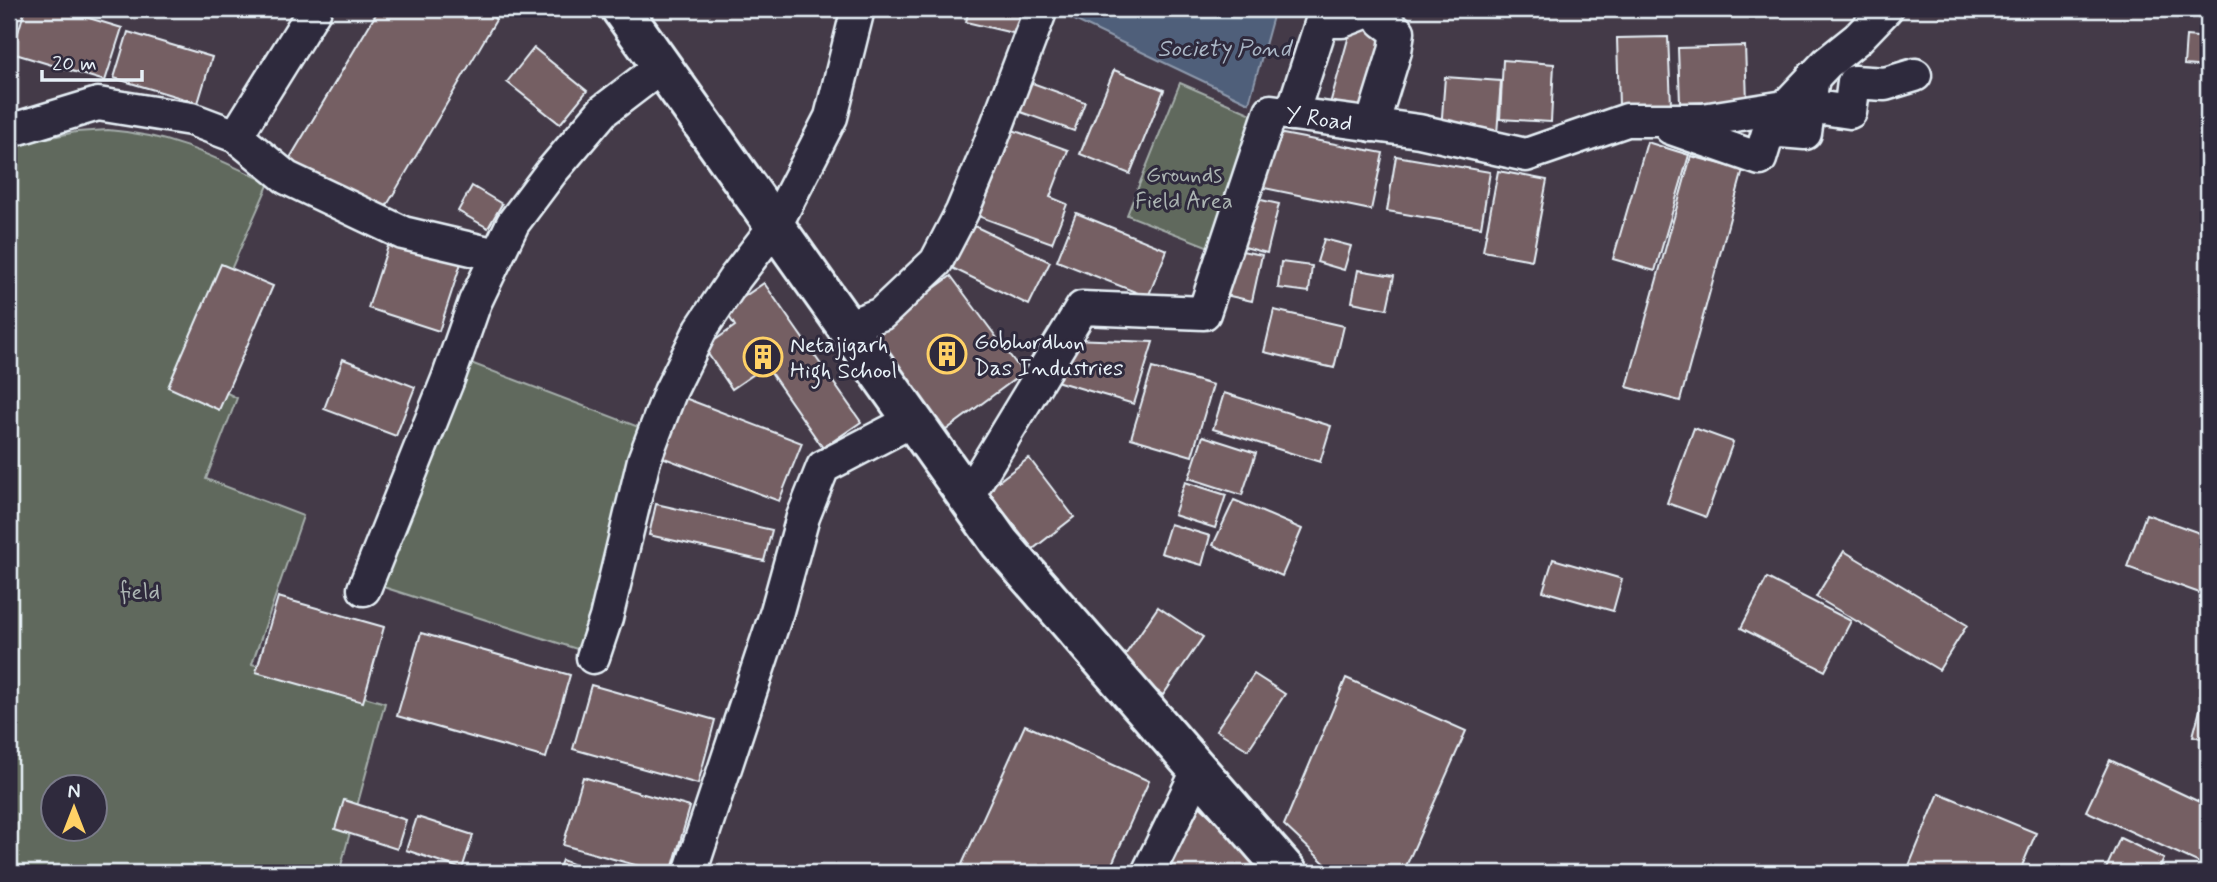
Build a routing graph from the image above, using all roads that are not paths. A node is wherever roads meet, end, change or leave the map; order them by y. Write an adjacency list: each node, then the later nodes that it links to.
1 (315, 9): 15 (street)
2 (621, 9): 8 (main road)
3 (858, 9): 16 (street)
4 (1041, 9): 18 (street)
5 (1373, 9): 11 (street)
6 (1381, 9): 13 (street)
7 (1886, 9): 10 (street, Y Road)
8 (662, 66): 16 (main road); 17 (street)
9 (1914, 75): 10 (street)
10 (1811, 92): 12 (street, Y Road); 12 (street)
11 (1292, 114): 13 (street, Y Road); 20 (street, Y Road)
12 (1650, 120): 13 (street, Y Road)
13 (1372, 125)
14 (9, 131): 15 (street)
15 (236, 136): 17 (street)
16 (775, 226): 18 (main road); 22 (street)
17 (497, 255): 21 (street)
18 (846, 327): 19 (main road)
19 (913, 420): 20 (main road); 24 (street)
20 (967, 497): 23 (main road)
21 (364, 589)
22 (593, 657)
23 (1198, 771): 25 (street); 26 (main road)
24 (690, 873)
25 (1148, 873)
26 (1288, 873)

